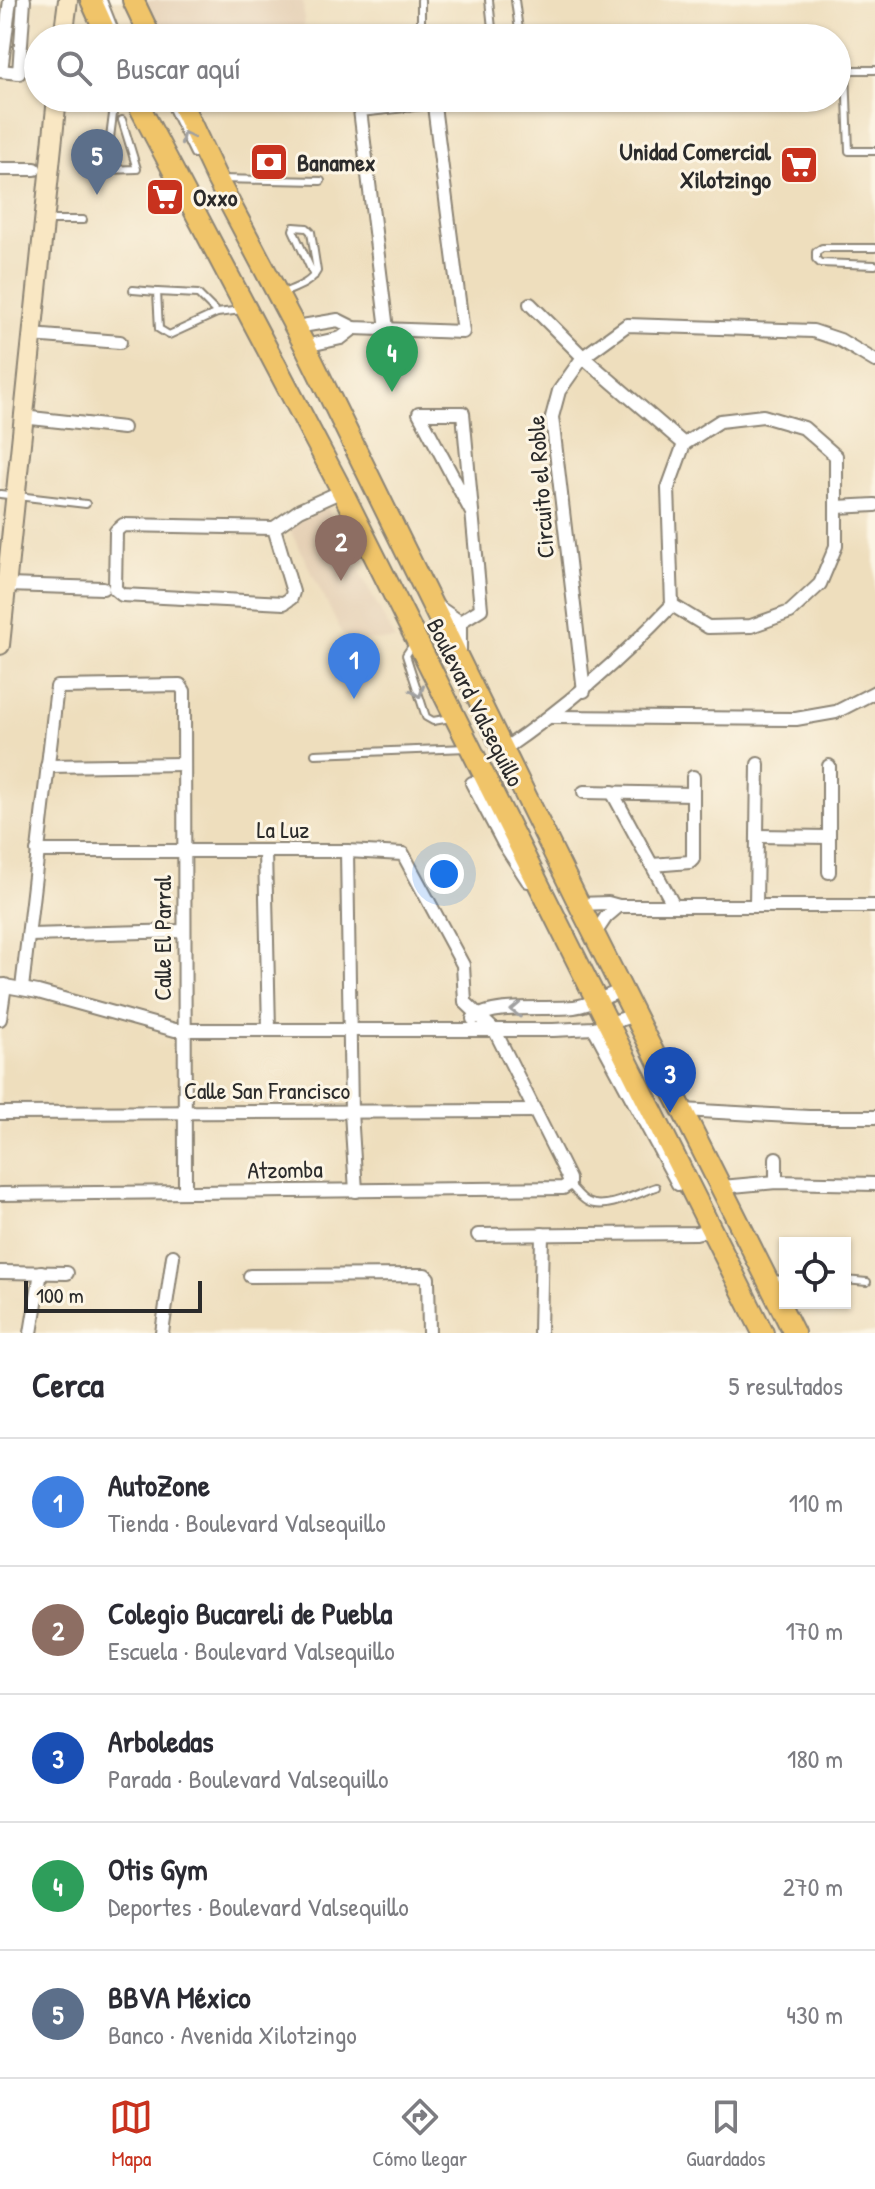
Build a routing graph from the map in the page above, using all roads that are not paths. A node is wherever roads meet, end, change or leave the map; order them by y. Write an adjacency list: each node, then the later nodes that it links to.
1 (10, 0): 21 (street)
2 (24, 0): 21 (street)
3 (68, 0): 11 (street)
4 (91, 0): 12 (main road)
5 (103, 0): 13 (lane)
6 (125, 0): 14 (lane)
7 (133, 0): 15 (main road)
8 (421, 0): 16 (lane)
9 (489, 0): 17 (lane)
10 (515, 0): 18 (lane)
11 (65, 24)
12 (102, 24)
13 (112, 24)
14 (138, 24)
15 (140, 24)
16 (421, 24)
17 (492, 24)
18 (518, 24)
19 (851, 70): 20 (lane)
20 (875, 70)
21 (0, 71)
22 (55, 112): 37 (street)
23 (113, 112): 31 (lane)
24 (142, 112): 46 (main road, Boulevard Valsequillo)
25 (150, 112): 106 (lane)
26 (175, 112): 51 (lane, one-way to 26)
27 (186, 112): 35 (main road, Boulevard Valsequillo)
28 (360, 112): 49 (street)
29 (434, 112): 49 (street)
30 (848, 112): 32 (lane)
31 (122, 120)
32 (875, 151)
33 (0, 169): 34 (street)
34 (35, 169)
35 (217, 179): 36 (lane); 44 (main road, Boulevard Valsequillo)
36 (321, 181)
37 (43, 220): 38 (lane); 50 (street)
38 (83, 220)
39 (875, 248): 40 (lane)
40 (875, 265)
41 (314, 276): 41 (lane); 44 (lane)
42 (133, 290): 43 (lane)
43 (157, 292): 47 (lane); 47 (lane)
44 (278, 295): 51 (main road, Boulevard Valsequillo)
45 (530, 304): 53 (street)
46 (246, 310): 47 (lane); 58 (main road, Boulevard Valsequillo)
47 (217, 313)
48 (354, 328): 49 (street); 51 (street); 51 (street)
49 (387, 329)
50 (31, 335): 52 (street); 55 (street)
51 (296, 338): 67 (main road, Boulevard Valsequillo); 106 (lane)
52 (120, 342)
53 (583, 357): 54 (street, Circuito el Roble); 57 (street); 72 (street, Circuito el Roble)
54 (875, 361)
55 (22, 417): 56 (street); 59 (street)
56 (123, 428)
57 (684, 444): 62 (street); 68 (street)
58 (342, 491): 64 (street); 75 (main road, Boulevard Valsequillo, one-way to 75)
59 (7, 495): 60 (lane); 65 (street)
60 (86, 504)
61 (875, 505): 62 (street)
62 (837, 507): 68 (street)
63 (472, 513): 63 (street); 69 (street)
64 (274, 528): 64 (street)
65 (7, 585): 66 (street); 70 (street)
66 (103, 588)
67 (429, 600): 69 (street); 71 (main road, Boulevard Valsequillo)
68 (672, 605): 72 (street)
69 (460, 622): 71 (street)
70 (0, 645)
71 (461, 663): 76 (main road, Boulevard Valsequillo)
72 (584, 691): 74 (street)
73 (875, 692): 74 (street)
74 (552, 717): 76 (street)
75 (470, 748): 77 (lane); 95 (main road, Boulevard Valsequillo)
76 (503, 750): 96 (main road, Boulevard Valsequillo)
77 (315, 754)
78 (184, 764): 80 (street); 80 (street, Calle El Parral); 90 (street, Calle El Parral)
79 (758, 764): 87 (street)
80 (47, 766): 89 (street)
81 (829, 766): 88 (street)
82 (693, 777): 86 (street)
83 (472, 783): 95 (street)
84 (584, 792): 85 (street)
85 (612, 792): 86 (street); 93 (street)
86 (693, 794): 93 (street)
87 (757, 836): 88 (street); 99 (street)
88 (829, 837): 94 (street)
89 (37, 851): 90 (street, La Luz); 102 (street)
90 (184, 851): 91 (street, La Luz); 101 (street, Calle El Parral)
91 (265, 851): 92 (street, La Luz); 112 (street)
92 (347, 851): 107 (street, La Luz); 113 (street)
93 (652, 865): 98 (street)
94 (829, 872)
95 (532, 880): 106 (main road, Boulevard Valsequillo)
96 (579, 904): 97 (street); 103 (main road, Boulevard Valsequillo)
97 (619, 906): 98 (street); 103 (street)
98 (674, 906): 99 (street)
99 (756, 906): 100 (street)
100 (875, 906)
101 (184, 931): 102 (street); 114 (street, Calle El Parral)
102 (29, 935): 105 (street)
103 (594, 935): 106 (main road, Boulevard Valsequillo)
104 (2, 985): 105 (street); 109 (street)
105 (22, 988): 114 (street)
106 (610, 995): 107 (street, one-way to 107); 108 (main road, Boulevard Valsequillo); 110 (main road, Boulevard Valsequillo)
107 (477, 1015): 111 (street); 115 (street)
108 (633, 1016): 110 (street); 116 (main road, Boulevard Valsequillo); 149 (lane)
109 (0, 1019)
110 (606, 1024): 115 (street); 131 (street); 132 (main road, Boulevard Valsequillo); 148 (lane)
111 (462, 1029): 113 (street); 115 (street)
112 (269, 1030): 113 (street); 114 (street)
113 (352, 1030): 118 (street)
114 (185, 1031): 120 (street, Calle El Parral)
115 (495, 1031): 117 (street)
116 (683, 1110): 121 (street); 127 (main road, Boulevard Valsequillo)
117 (535, 1111): 118 (street, Calle San Francisco); 124 (street)
118 (351, 1112): 120 (street, Calle San Francisco); 128 (street)
119 (0, 1113): 120 (street, Calle San Francisco)
120 (185, 1113): 129 (street, Calle El Parral)
121 (875, 1117)
122 (776, 1158): 123 (street)
123 (776, 1182): 125 (street); 127 (street)
124 (569, 1184): 126 (lane); 128 (street, Atzomba)
125 (875, 1184)
126 (656, 1187)
127 (722, 1187): 140 (main road, Boulevard Valsequillo)
128 (356, 1191): 129 (street, Atzomba)
129 (185, 1192): 130 (street, Atzomba)
130 (0, 1194)
131 (690, 1206)
132 (712, 1229): 133 (street); 147 (main road, Boulevard Valsequillo)
133 (542, 1234): 134 (street); 146 (street)
134 (478, 1235)
135 (173, 1256): 144 (street)
136 (0, 1272): 137 (street)
137 (41, 1272): 138 (street); 143 (street)
138 (67, 1273)
139 (250, 1276): 145 (street)
140 (776, 1280): 150 (main road, Boulevard Valsequillo)
141 (851, 1281): 142 (lane)
142 (867, 1282)
143 (31, 1333)
144 (162, 1333)
145 (429, 1333)
146 (540, 1333)
147 (763, 1333)
148 (770, 1333)
149 (786, 1333)
150 (794, 1333)

